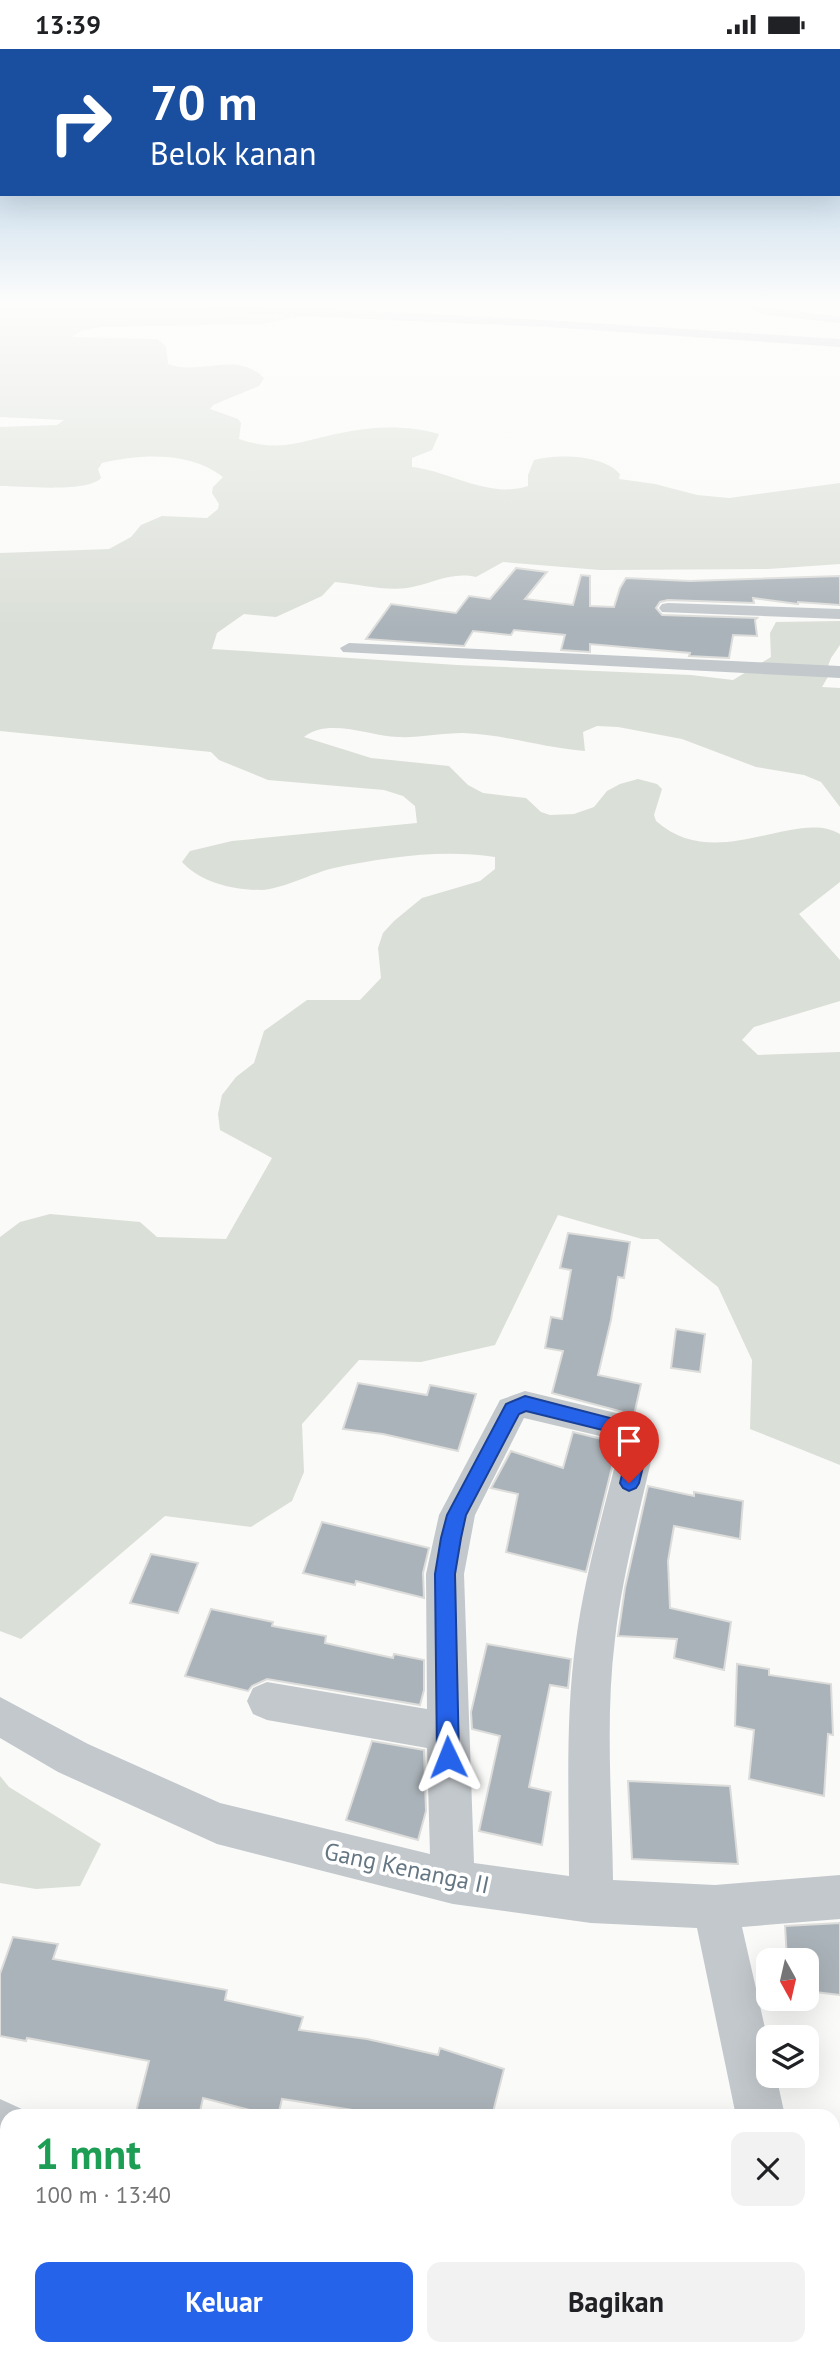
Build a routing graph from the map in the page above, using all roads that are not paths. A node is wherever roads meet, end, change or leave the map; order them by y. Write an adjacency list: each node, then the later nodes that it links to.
1 (668, 608): 2 (street)
2 (840, 614)
3 (349, 648): 4 (street)
4 (840, 672)
5 (267, 1701): 7 (street)
6 (0, 1716): 8 (street, Gang Kenanga II)
7 (447, 1732): 8 (street); 10 (street)
8 (453, 1882): 10 (street, Gang Kenanga II)
9 (840, 1897): 11 (street, Gang Kenanga II)
10 (591, 1901): 11 (street, Gang Kenanga II)
11 (715, 1907): 12 (street)
12 (759, 2109)

